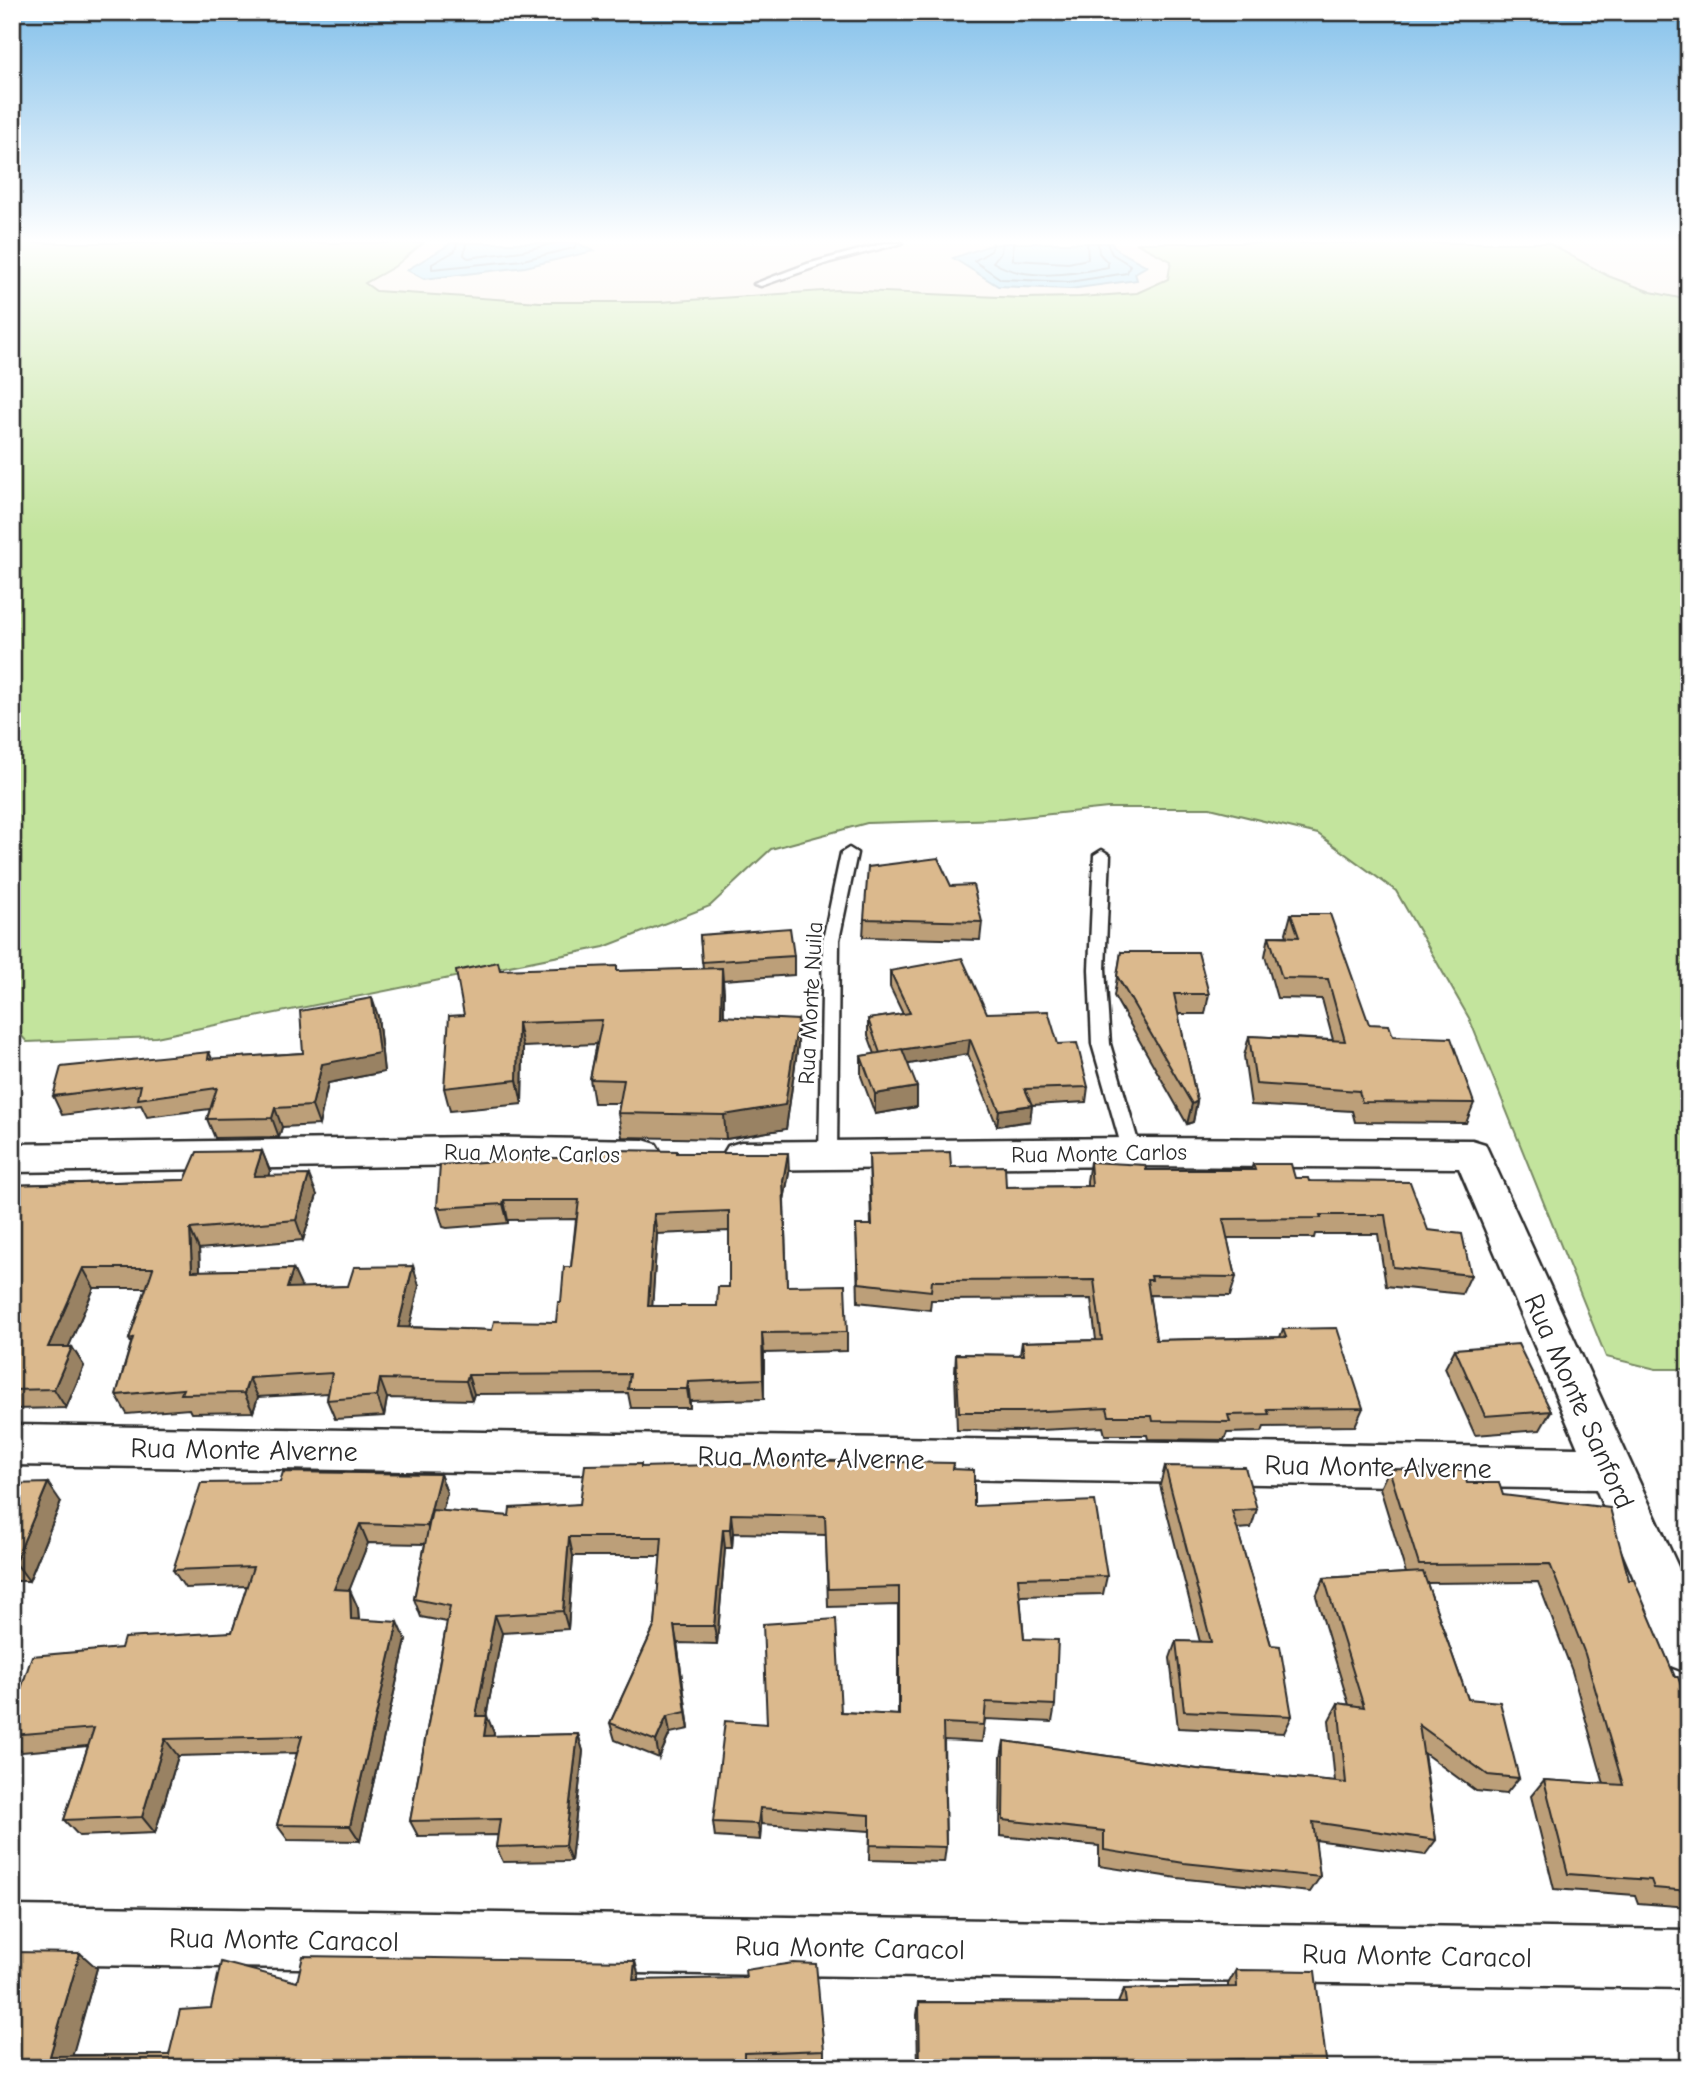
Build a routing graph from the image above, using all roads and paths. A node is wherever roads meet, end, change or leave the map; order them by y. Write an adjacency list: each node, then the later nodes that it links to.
1 (849, 853): 5 (lane, Rua Monte Nuila)
2 (1102, 855): 3 (lane)
3 (1132, 1152): 4 (street, Rua Monte Carlos); 5 (street, Rua Monte Carlos)
4 (1472, 1154): 8 (street, Rua Monte Sanford)
5 (828, 1157): 6 (street, Rua Monte Carlos)
6 (12, 1158)
7 (12, 1445): 8 (street, Rua Monte Alverne)
8 (1610, 1469): 9 (street, Rua Monte Sanford)
9 (1689, 1648)
10 (12, 1935): 11 (street, Rua Monte Caracol)
11 (1689, 1959)

